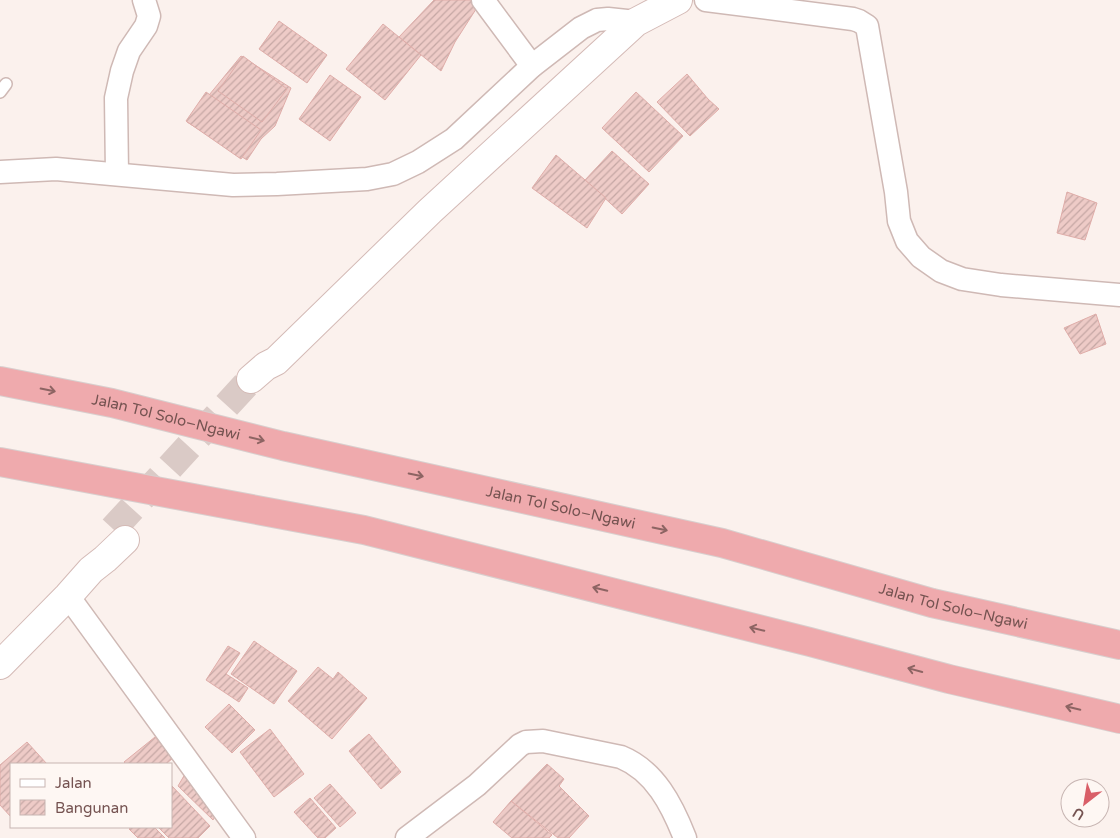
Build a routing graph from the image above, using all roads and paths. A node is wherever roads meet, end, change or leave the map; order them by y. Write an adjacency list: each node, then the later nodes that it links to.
1 (144, 0): 8 (street)
2 (483, 0): 6 (street)
3 (678, 0): 5 (street)
4 (706, 0): 9 (street)
5 (636, 22): 6 (street); 11 (street)
6 (532, 66): 8 (street)
7 (0, 172): 8 (street)
8 (118, 174)
9 (1120, 295)
10 (0, 381): 15 (highway, Jalan Tol Solo–Ngawi, one-way to 15)
11 (257, 386)
12 (0, 462): 17 (highway, one-way to 12)
13 (119, 535): 14 (street)
14 (68, 596): 16 (street); 18 (street)
15 (1120, 645)
16 (0, 665)
17 (1120, 719)
18 (244, 838)
19 (407, 838): 20 (street)
20 (685, 838)

